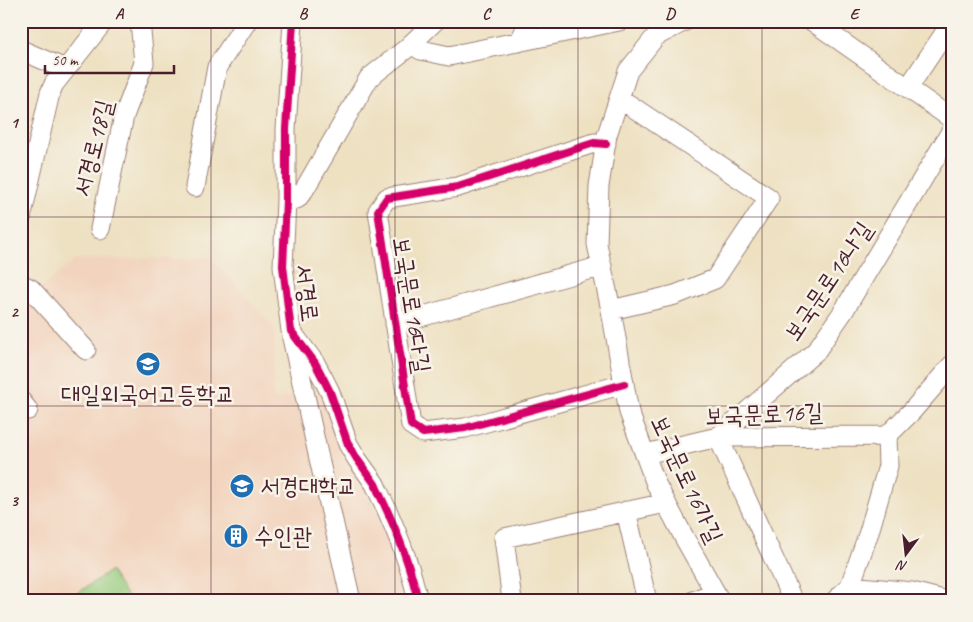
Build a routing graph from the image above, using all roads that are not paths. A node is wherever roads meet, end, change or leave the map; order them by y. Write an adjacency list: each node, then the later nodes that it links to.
1 (104, 21): 14 (street)
2 (140, 21): 23 (street, 서경로18길)
3 (248, 21): 20 (street)
4 (292, 21): 21 (street, 서경로)
5 (435, 21): 12 (street)
6 (530, 21): 11 (street)
7 (619, 21): 11 (street)
8 (812, 21): 15 (street)
9 (683, 22): 16 (street, 보국문로16가길)
10 (952, 22): 15 (street)
11 (519, 42): 12 (street)
12 (412, 44): 21 (street)
13 (21, 50): 14 (street)
14 (65, 70): 22 (street)
15 (908, 88): 17 (street)
16 (619, 98): 19 (street, 보국문로16가길); 26 (street)
17 (952, 118)
18 (952, 130): 33 (street, 보국문로16나길)
19 (606, 144): 24 (street, 보국문로16가길); 27 (street, 보국문로16다길)
20 (195, 187)
21 (286, 201): 28 (street, 서경로)
22 (21, 218)
23 (100, 230)
24 (602, 266): 26 (street, 보국문로16가길); 27 (street)
25 (21, 284): 29 (street)
26 (611, 310): 31 (street, 보국문로16가길)
27 (395, 324): 31 (street, 보국문로16다길)
28 (291, 331): 39 (street, 서경로); 40 (street, 서경로)
29 (86, 350)
30 (952, 365): 32 (street)
31 (624, 384): 34 (street, 보국문로16가길)
32 (887, 436): 33 (street, 보국문로16길); 37 (street)
33 (718, 437): 34 (street, 보국문로16길); 44 (street)
34 (645, 454): 35 (street, 보국문로16가길)
35 (666, 503): 36 (street); 38 (street, 보국문로16가길)
36 (626, 511): 41 (street); 42 (street)
37 (850, 586): 45 (street); 46 (street)
38 (718, 596): 43 (street, 보국문로16가길)
39 (351, 601)
40 (418, 601)
41 (512, 601)
42 (647, 601)
43 (693, 601)
44 (793, 601)
45 (835, 601)
46 (947, 601)

